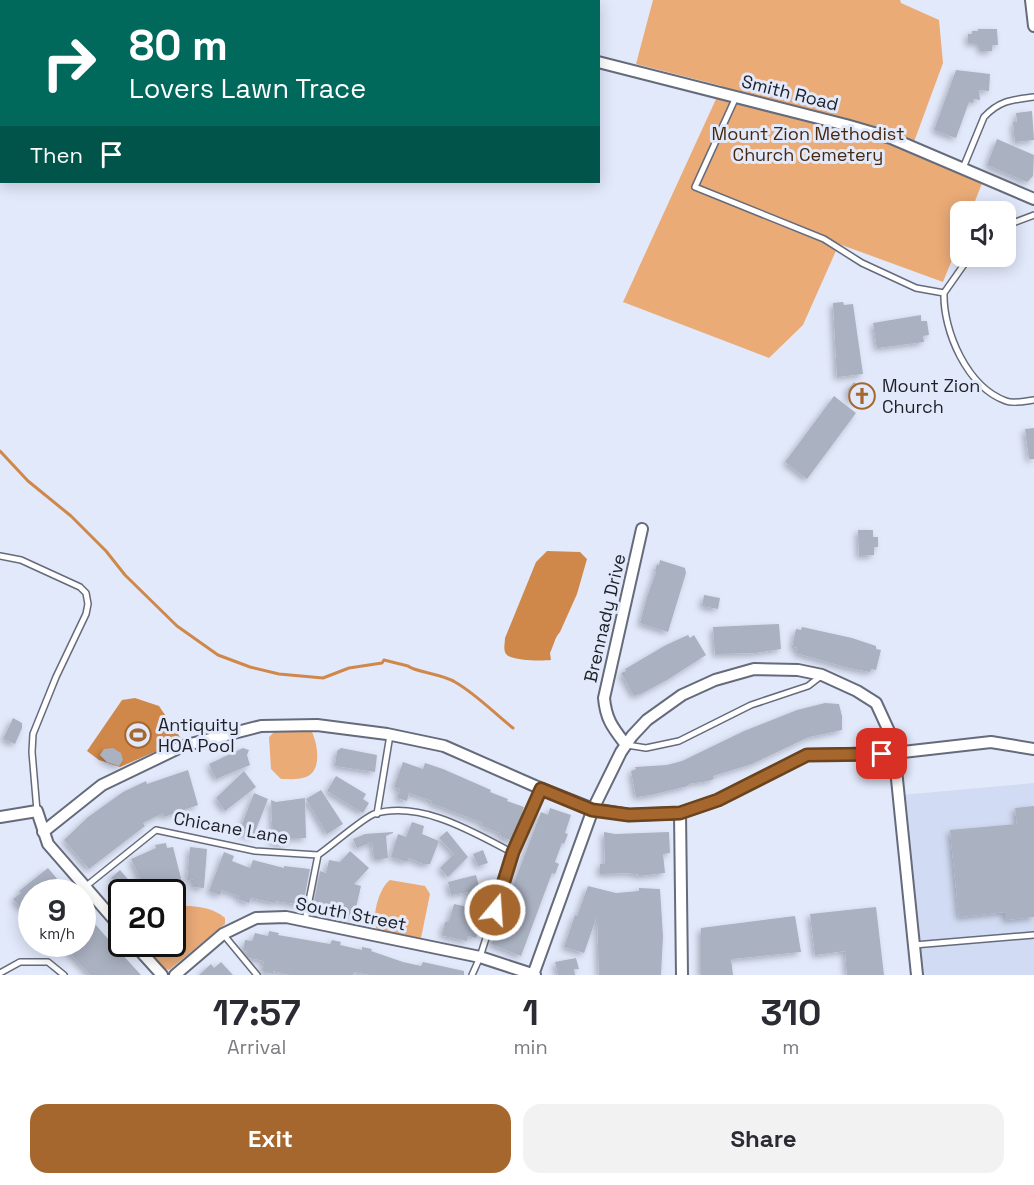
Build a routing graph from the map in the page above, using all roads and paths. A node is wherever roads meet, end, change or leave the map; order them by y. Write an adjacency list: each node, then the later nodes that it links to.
1 (1031, 0): 2 (street)
2 (1034, 26)
3 (600, 63): 4 (street, Smith Road)
4 (736, 97): 6 (street, Smith Road); 11 (lane)
5 (1034, 97): 6 (lane)
6 (963, 168): 7 (street, Smith Road)
7 (1034, 199)
8 (1034, 215): 9 (lane)
9 (1016, 222)
10 (962, 267): 11 (lane)
11 (944, 293): 12 (lane)
12 (1034, 400)
13 (642, 529): 17 (street, Brennady Drive)
14 (0, 556): 22 (lane)
15 (822, 675): 17 (lane); 17 (street); 19 (street)
16 (390, 735): 20 (street); 24 (lane); 26 (street)
17 (626, 745): 21 (street)
18 (1034, 749): 19 (street)
19 (894, 753): 23 (street); 36 (street)
20 (541, 789): 21 (street); 27 (lane)
21 (592, 810): 23 (street); 45 (street)
22 (38, 811): 25 (street); 26 (street)
23 (680, 813): 46 (street)
24 (377, 814): 27 (lane); 28 (lane)
25 (0, 817)
26 (43, 832): 29 (street)
27 (513, 852): 38 (lane)
28 (318, 855): 30 (lane, Chicane Lane); 33 (lane)
29 (78, 879)
30 (95, 879)
31 (96, 899): 32 (street)
32 (108, 912)
33 (305, 921): 34 (street, South Street); 38 (street, South Street)
34 (223, 934): 42 (street, South Street); 43 (lane)
35 (1034, 935): 36 (lane)
36 (914, 945): 47 (street)
37 (146, 957): 41 (street)
38 (480, 957): 44 (lane); 45 (street, South Street)
39 (0, 973): 40 (lane)
40 (64, 975)
41 (162, 975)
42 (175, 975)
43 (257, 975)
44 (472, 975)
45 (534, 975)
46 (682, 975)
47 (917, 975)

